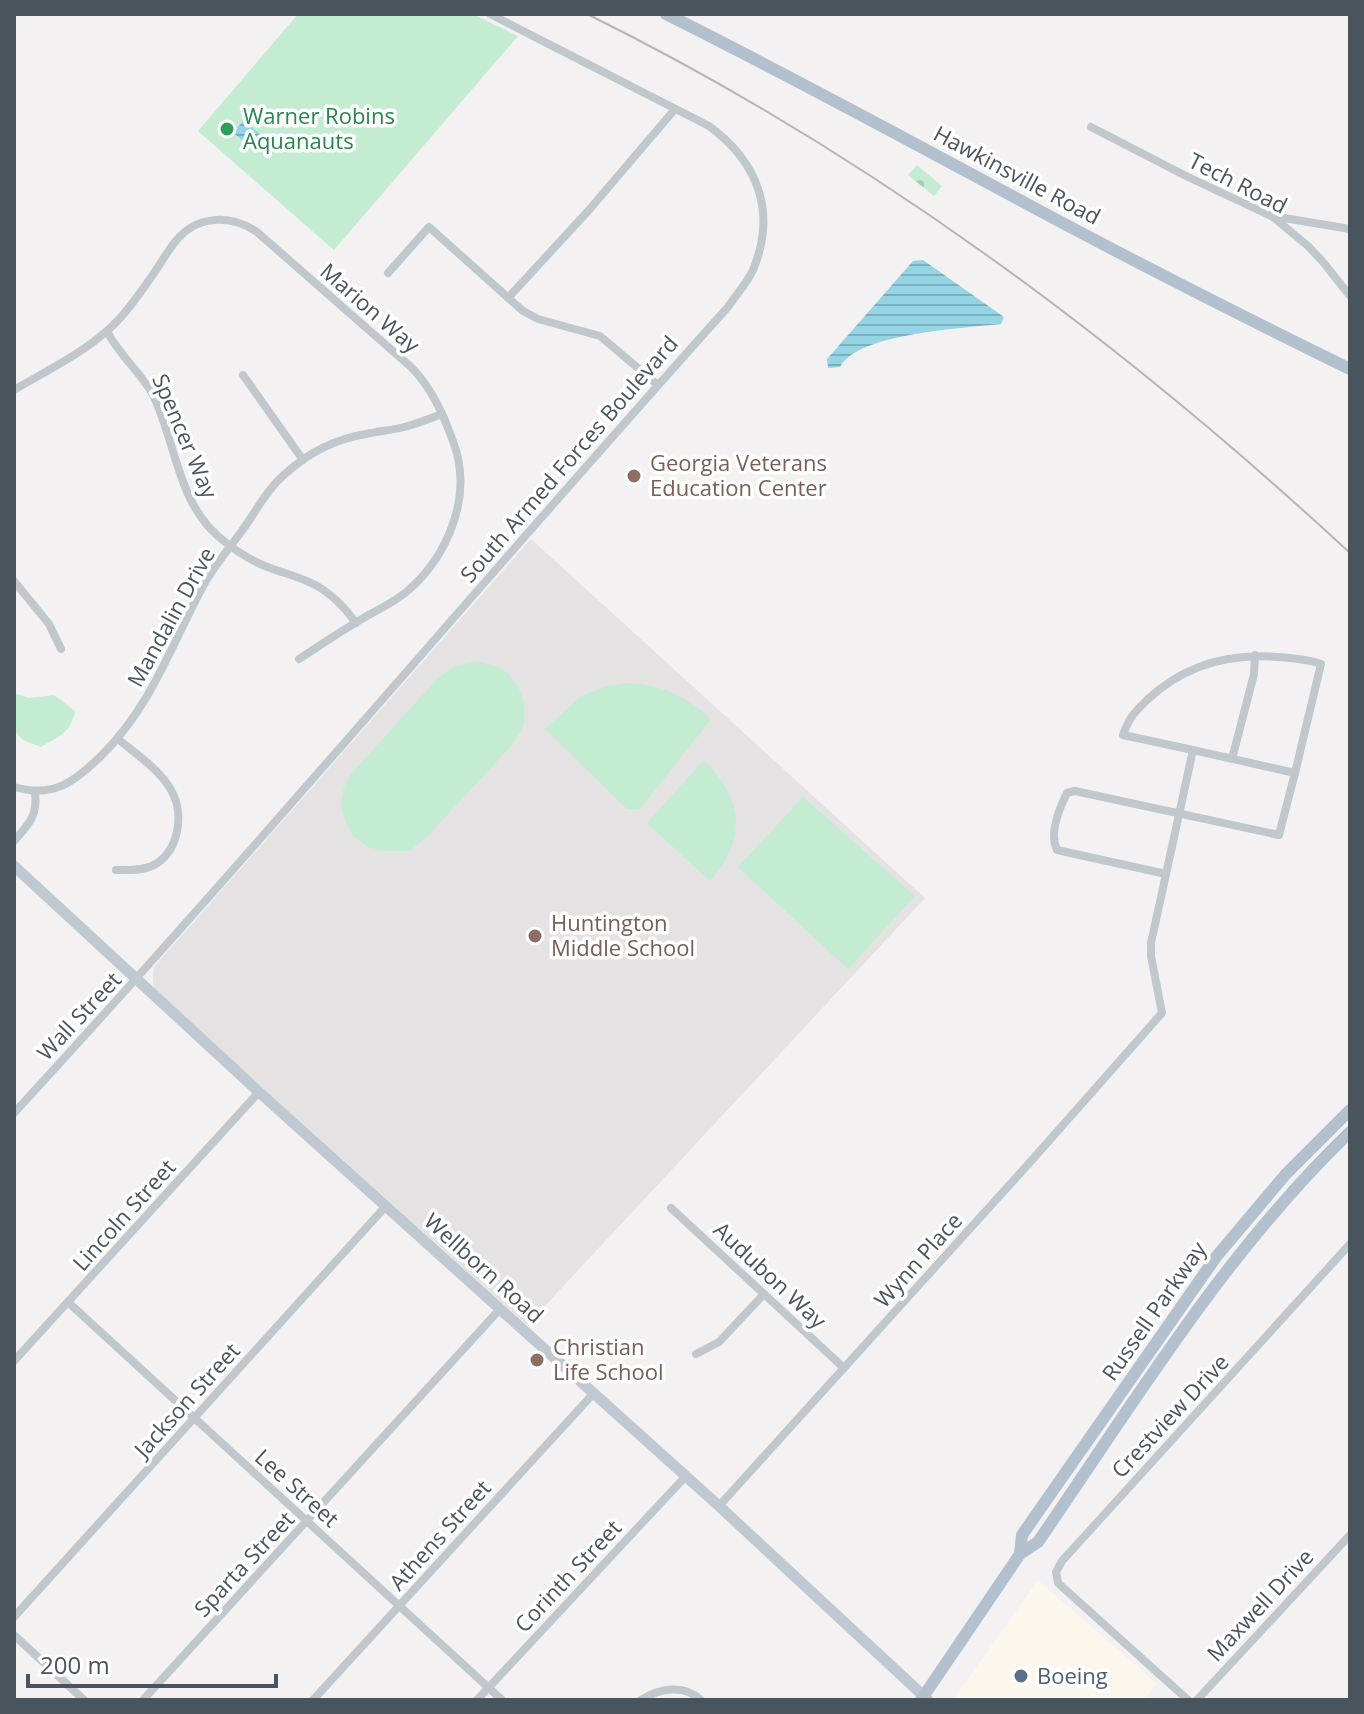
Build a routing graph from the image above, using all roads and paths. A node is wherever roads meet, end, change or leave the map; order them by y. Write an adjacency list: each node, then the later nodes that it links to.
1 (490, 14): 3 (street, South Armed Forces Boulevard)
2 (666, 14): 11 (main road, Hawkinsville Road)
3 (675, 109): 9 (street); 13 (street, South Armed Forces Boulevard)
4 (1091, 127): 5 (street, Tech Road)
5 (1273, 217): 6 (street); 8 (street, Tech Road)
6 (1350, 229)
7 (388, 273): 9 (street)
8 (1350, 296)
9 (508, 298): 13 (street)
10 (107, 331): 14 (street, Marion Way); 15 (street, Marion Way); 17 (street, Spencer Way)
11 (1350, 369)
12 (243, 375): 16 (street)
13 (658, 385): 34 (street, South Armed Forces Boulevard)
14 (14, 390)
15 (442, 414): 16 (street, Mandalin Drive); 19 (street, Marion Way)
16 (303, 460): 17 (street, Mandalin Drive)
17 (230, 545): 19 (street, Spencer Way); 23 (street, Mandalin Drive)
18 (14, 581): 20 (street)
19 (356, 623): 22 (street, Marion Way)
20 (61, 649)
21 (1255, 655): 24 (street); 25 (street); 26 (street)
22 (299, 659)
23 (118, 739): 28 (street, Mandalin Drive); 32 (street)
24 (1193, 750): 25 (street); 29 (street, Wynn Place)
25 (1232, 759): 26 (street)
26 (1295, 773): 29 (street)
27 (14, 787): 28 (street, Mandalin Drive)
28 (35, 791): 30 (street)
29 (1179, 813): 33 (street, Wynn Place); 33 (street)
30 (14, 841)
31 (14, 866): 34 (street, Wellborn Road)
32 (116, 870)
33 (1166, 874): 47 (street, Wynn Place)
34 (137, 979): 35 (street, Wellborn Road); 37 (street, Wall Street)
35 (259, 1092): 39 (street, Wellborn Road); 43 (street, Lincoln Street)
36 (1350, 1110): 54 (main road, Russell Parkway)
37 (14, 1113)
38 (1350, 1132): 54 (main road, Russell Parkway)
39 (386, 1206): 44 (street, Wellborn Road); 49 (street, Jackson Street)
40 (671, 1208): 42 (street, Audubon Way)
41 (1350, 1244): 67 (street, Crestview Drive)
42 (764, 1294): 45 (street); 47 (street, Audubon Way)
43 (69, 1303): 46 (street, Lincoln Street); 49 (street, Lee Street)
44 (500, 1309): 48 (street, Wellborn Road); 52 (street, Sparta Street)
45 (696, 1354)
46 (14, 1361)
47 (844, 1368): 51 (street, Wynn Place)
48 (593, 1394): 50 (street, Wellborn Road); 55 (street, Athens Street)
49 (194, 1418): 52 (street, Lee Street); 56 (street, Jackson Street)
50 (685, 1477): 51 (street, Wellborn Road); 58 (street, Corinth Street)
51 (719, 1506): 59 (street, Wellborn Road)
52 (307, 1521): 55 (street, Lee Street); 61 (street, Sparta Street)
53 (1350, 1535): 68 (street, Maxwell Drive)
54 (1020, 1554): 59 (main road, Russell Parkway)
55 (399, 1606): 58 (street, Lee Street); 62 (street, Athens Street)
56 (14, 1617)
57 (14, 1635): 60 (street)
58 (489, 1688): 63 (street, Corinth Street); 64 (street, Lee Street)
59 (924, 1699)
60 (84, 1700)
61 (143, 1700)
62 (313, 1700)
63 (477, 1700)
64 (502, 1700)
65 (641, 1700): 66 (street)
66 (701, 1700)
67 (1188, 1700)
68 (1197, 1700)

